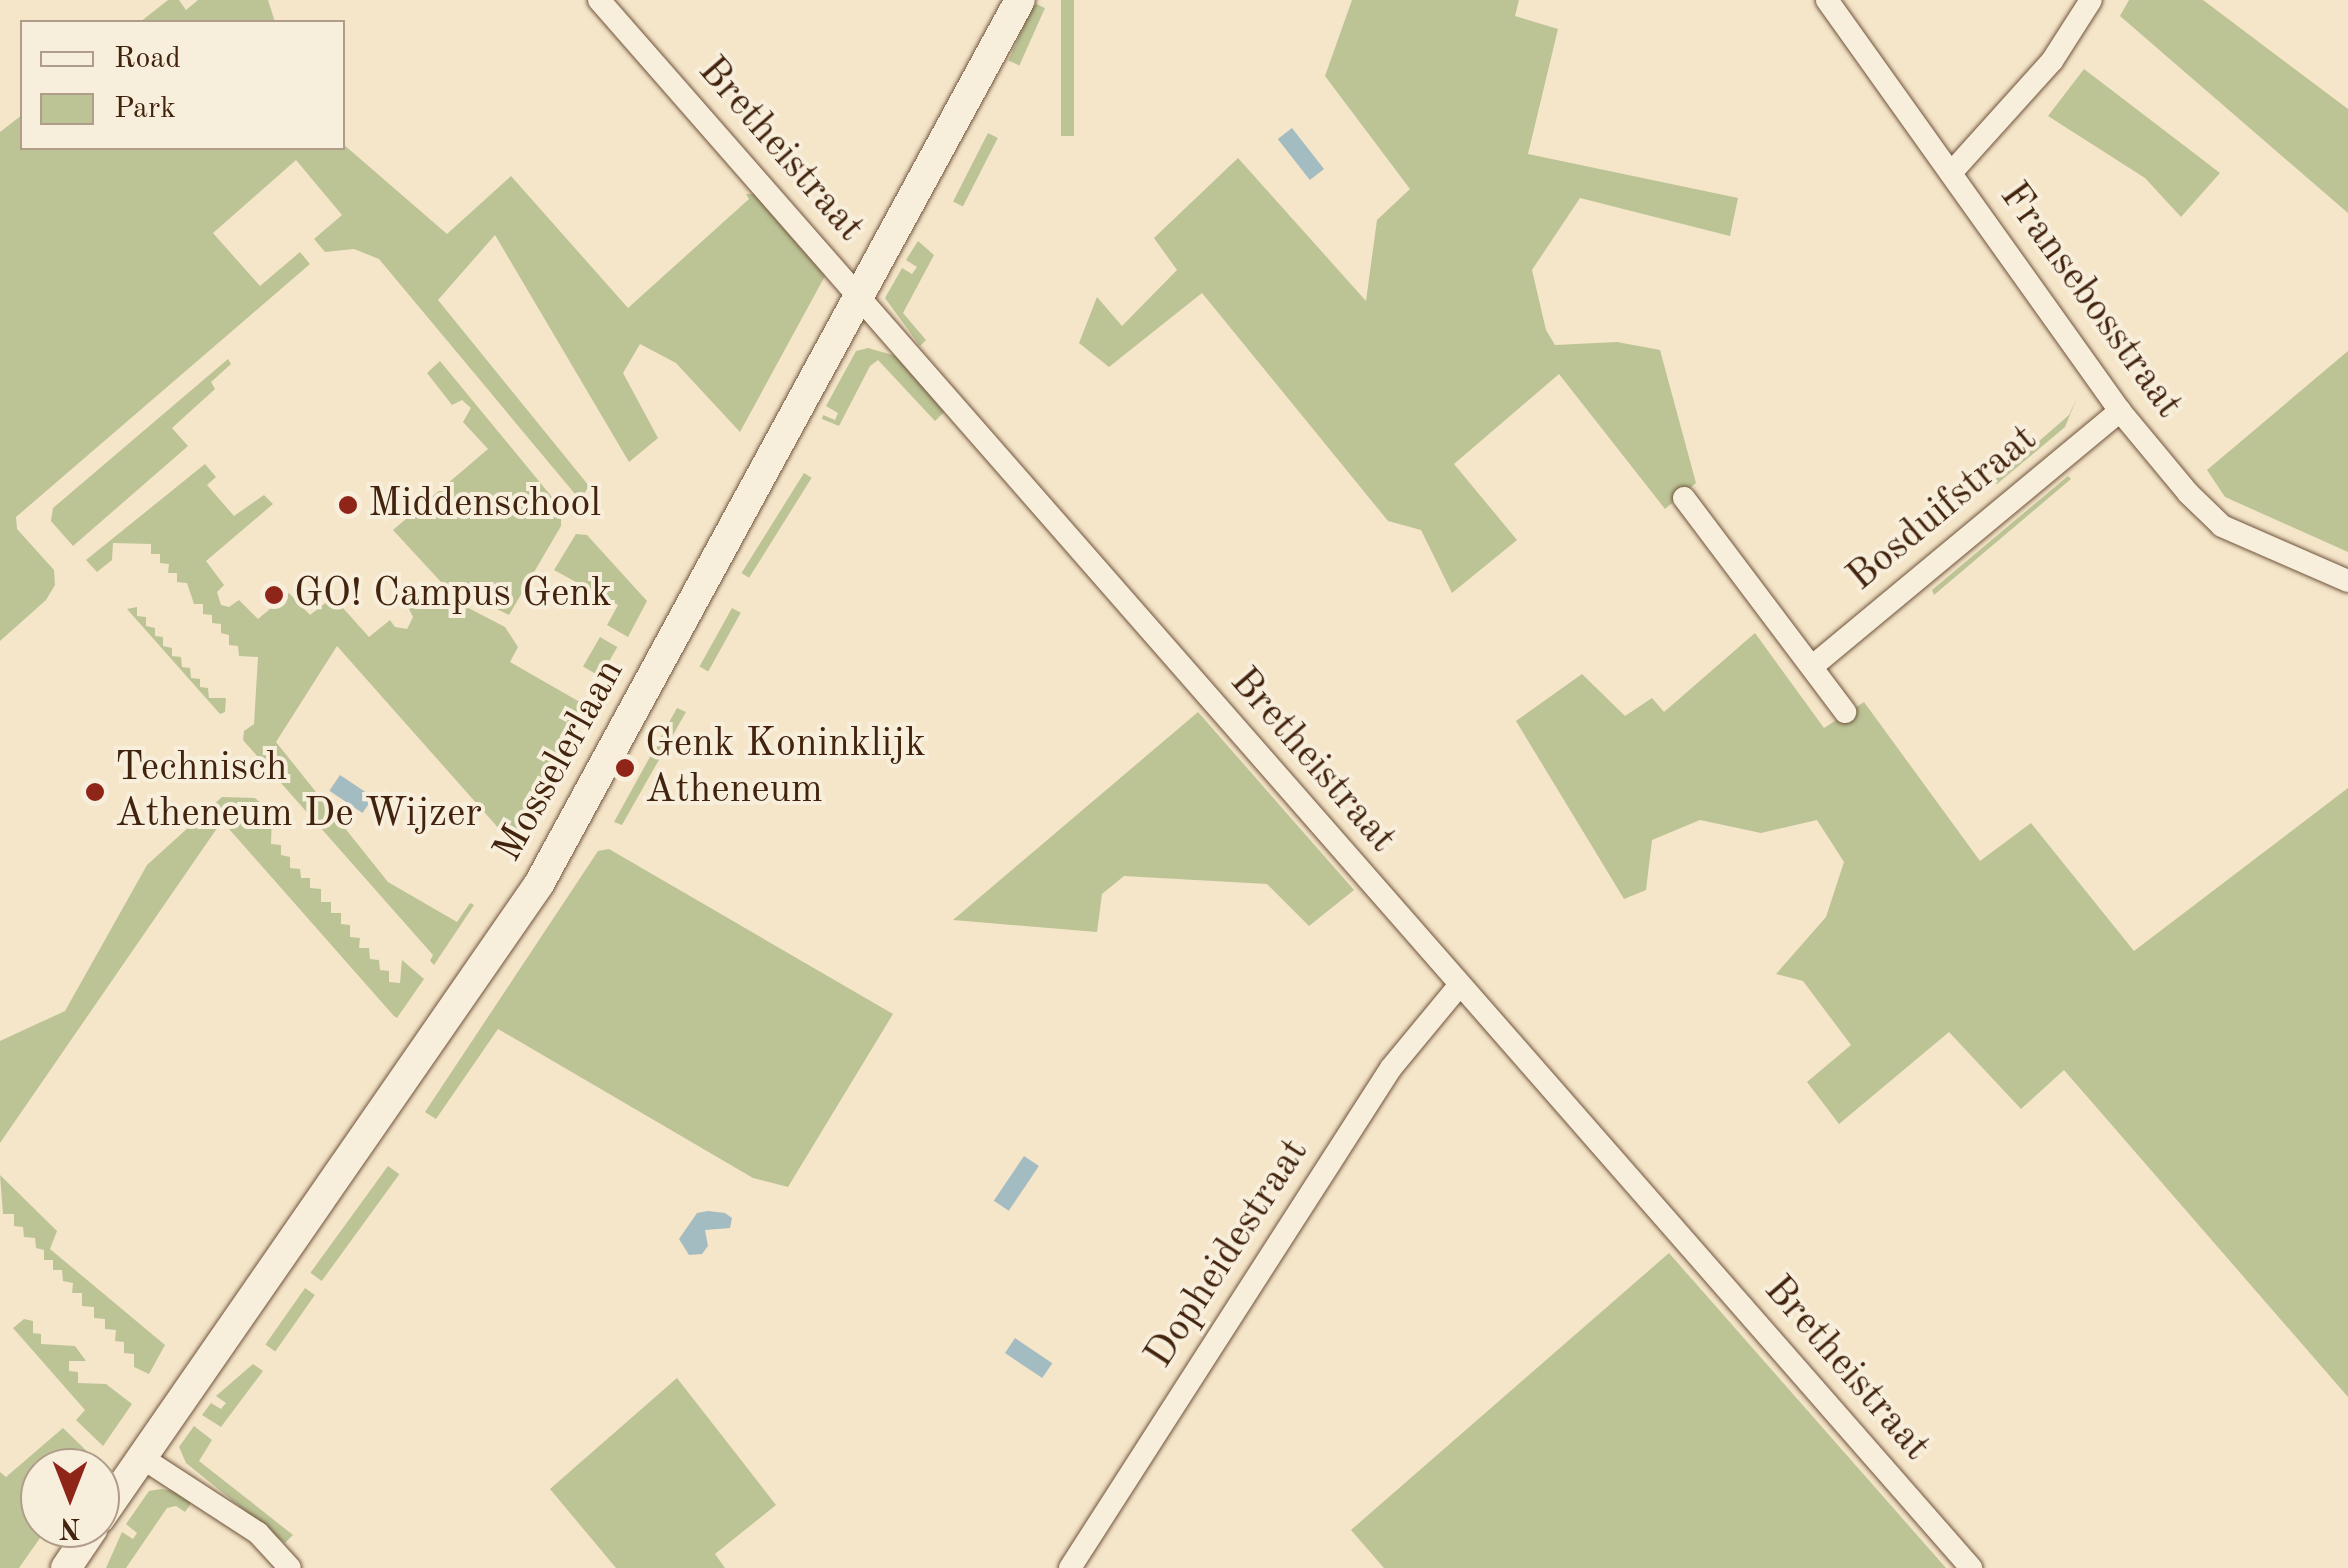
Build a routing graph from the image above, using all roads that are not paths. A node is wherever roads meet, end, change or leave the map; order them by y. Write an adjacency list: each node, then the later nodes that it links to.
1 (599, 0): 6 (street, Bretheistraat)
2 (1020, 0): 6 (street, Mosselerlaan)
3 (1827, 0): 5 (street, Fransebosstraat)
4 (2092, 0): 5 (street)
5 (1950, 173): 7 (street, Fransebosstraat)
6 (858, 297): 12 (street, Bretheistraat); 13 (street, Mosselerlaan)
7 (2120, 411): 9 (street, Fransebosstraat); 10 (street, Bosduifstraat)
8 (1684, 498): 10 (street)
9 (2348, 581)
10 (1814, 665): 11 (street)
11 (1845, 712)
12 (1458, 988): 16 (street, Dopheidestraat); 17 (street, Bretheistraat)
13 (141, 1456): 14 (street, Mosselerlaan); 15 (street)
14 (120, 1488)
15 (290, 1568)
16 (1070, 1568)
17 (1971, 1568)

